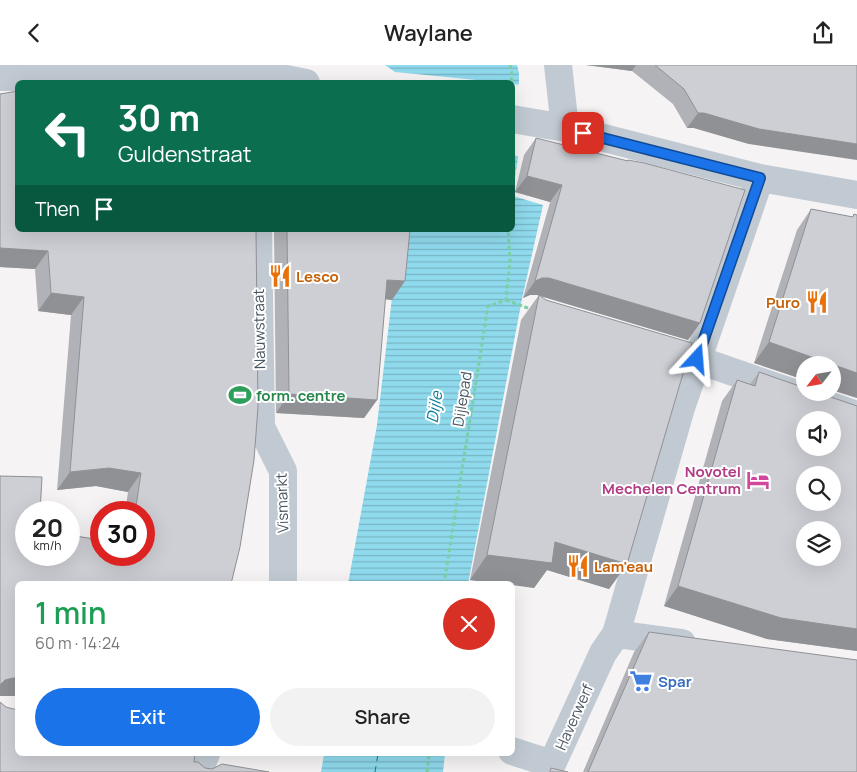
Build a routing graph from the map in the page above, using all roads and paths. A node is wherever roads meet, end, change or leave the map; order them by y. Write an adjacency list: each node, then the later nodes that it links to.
1 (510, 65): 6 (path)
2 (558, 65): 8 (street)
3 (263, 74): 4 (street); 5 (street)
4 (0, 77)
5 (292, 80)
6 (511, 80)
7 (518, 120): 8 (street)
8 (565, 128): 9 (street)
9 (760, 178): 10 (street); 16 (street)
10 (857, 195)
11 (258, 232): 18 (street, Nauwstraat)
12 (508, 232): 13 (path)
13 (506, 300): 14 (path); 20 (path, Dijlepad)
14 (533, 310)
15 (661, 348): 16 (street)
16 (697, 359): 17 (street); 21 (street)
17 (857, 415)
18 (261, 427): 19 (street, Vismarkt)
19 (283, 581)
20 (444, 581)
21 (616, 633): 22 (street); 23 (street, Haverwerf)
22 (702, 645)
23 (515, 752)
24 (205, 756): 27 (street)
25 (429, 756): 28 (path)
26 (508, 756): 29 (street)
27 (198, 772)
28 (427, 772)
29 (504, 772)

